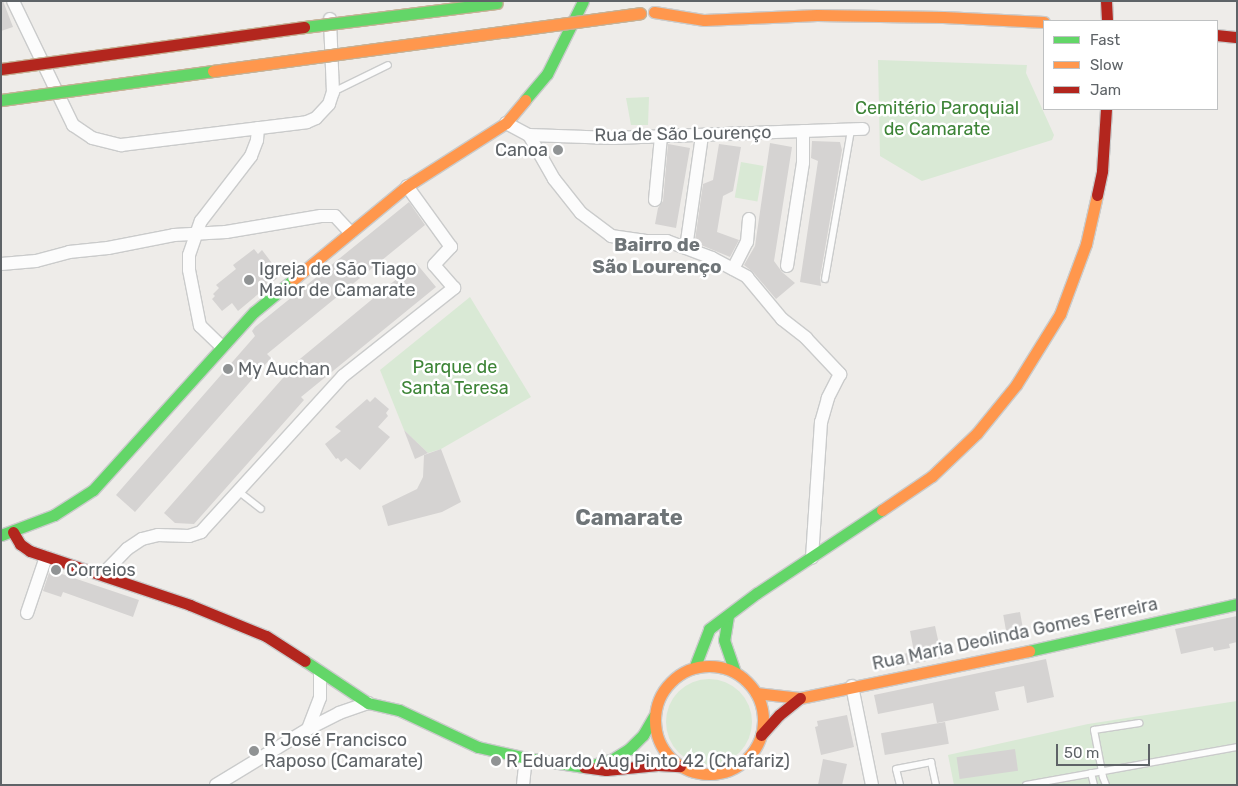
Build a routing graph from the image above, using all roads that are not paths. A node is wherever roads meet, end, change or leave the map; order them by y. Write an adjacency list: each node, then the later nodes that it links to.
1 (13, 1): 18 (street)
2 (510, 1): 13 (main road, bridge)
3 (1106, 1): 8 (main road)
4 (581, 4): 17 (main road)
5 (702, 8): 7 (main road)
6 (330, 12): 14 (street)
7 (654, 12): 9 (main road); 15 (main road, bridge)
8 (1107, 20)
9 (1043, 22)
10 (1218, 35): 11 (main road)
11 (1237, 37)
12 (388, 65): 14 (lane)
13 (1, 69)
14 (333, 92): 18 (street)
15 (1, 100)
16 (1106, 110): 39 (main road)
17 (506, 123): 21 (street, Rua de São Lourenço); 24 (main road)
18 (258, 128): 28 (street)
19 (857, 129): 20 (street, Rua de São Lourenço); 33 (lane)
20 (803, 131): 22 (street, Rua de São Lourenço); 31 (street)
21 (529, 135): 23 (street, Rua de São Lourenço); 29 (street)
22 (702, 135): 23 (street, Rua de São Lourenço); 29 (street)
23 (661, 136): 25 (street)
24 (407, 186): 27 (main road); 35 (street)
25 (655, 200)
26 (749, 218): 32 (street)
27 (350, 232): 28 (street); 34 (main road)
28 (194, 234): 30 (street); 34 (street)
29 (686, 248): 32 (street)
30 (1, 264)
31 (787, 266)
32 (733, 269): 39 (street)
33 (825, 279)
34 (221, 346): 37 (main road)
35 (238, 491): 36 (lane); 40 (street)
36 (261, 509)
37 (7, 534): 38 (main road)
38 (46, 557): 40 (main road); 42 (street)
39 (812, 558): 43 (main road)
40 (102, 575): 46 (main road)
41 (1237, 604): 47 (main road, Rua Maria Deolinda Gomes Ferreira)
42 (27, 613)
43 (728, 616): 44 (main road); 45 (main road)
44 (695, 666): 45 (main road); 51 (main road)
45 (735, 672): 48 (main road)
46 (320, 673): 50 (main road); 53 (street)
47 (852, 686): 49 (main road, Rua Maria Deolinda Gomes Ferreira); 65 (street)
48 (756, 693): 49 (main road, Rua Maria Deolinda Gomes Ferreira); 54 (main road)
49 (800, 698): 54 (main road, Rua Maria Deolinda Gomes Ferreira)
50 (368, 703): 53 (street); 56 (main road)
51 (654, 716): 57 (main road); 58 (main road)
52 (1139, 723): 59 (lane)
53 (308, 729): 62 (street)
54 (761, 735): 61 (main road)
55 (1237, 747): 59 (lane)
56 (526, 758): 57 (main road); 63 (street)
57 (587, 766): 58 (main road)
58 (680, 766): 61 (main road)
59 (1102, 771): 60 (lane); 70 (lane)
60 (1091, 773): 68 (lane); 69 (lane)
61 (699, 774): 64 (main road)
62 (218, 784)
63 (523, 785)
64 (711, 785)
65 (872, 785)
66 (900, 785): 67 (lane)
67 (936, 785)
68 (1026, 785)
69 (1094, 785)
70 (1106, 785)

